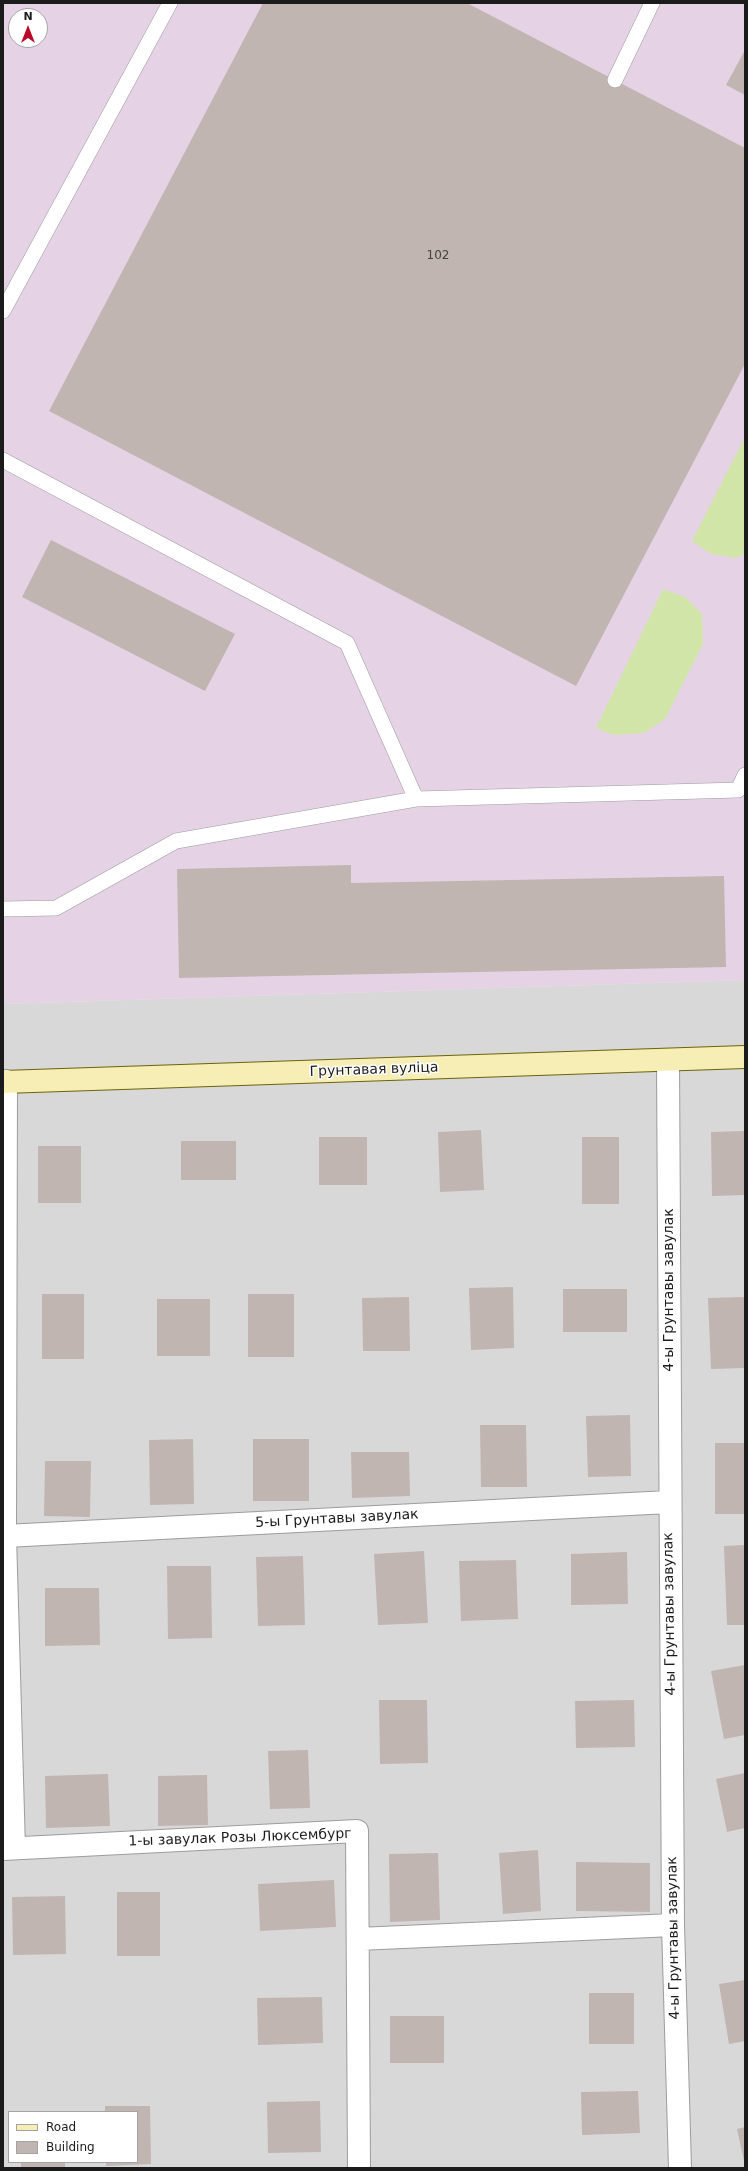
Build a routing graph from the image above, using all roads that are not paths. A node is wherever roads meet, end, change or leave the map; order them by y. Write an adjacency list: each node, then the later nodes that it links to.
1 (170, 3): 4 (lane)
2 (652, 3): 3 (lane)
3 (615, 80)
4 (3, 311)
5 (3, 460): 7 (lane)
6 (745, 775): 7 (lane)
7 (416, 799): 8 (lane)
8 (3, 909)
9 (745, 1058): 10 (main road, Грунтавая вуліца)
10 (668, 1061): 11 (main road, Грунтавая вуліца); 12 (street, 4-ы Грунтавы завулак)
11 (4, 1082): 13 (street)
12 (669, 1502): 13 (street, 5-ы Грунтавы завулак); 15 (street, 4-ы Грунтавы завулак)
13 (5, 1536): 14 (street)
14 (9, 1848): 16 (street, 1-ы завулак Розы Люксембург)
15 (673, 1925): 16 (street); 18 (street, 4-ы Грунтавы завулак)
16 (358, 1939): 17 (street, 1-ы завулак Розы Люксембург)
17 (359, 2168)
18 (680, 2168)

